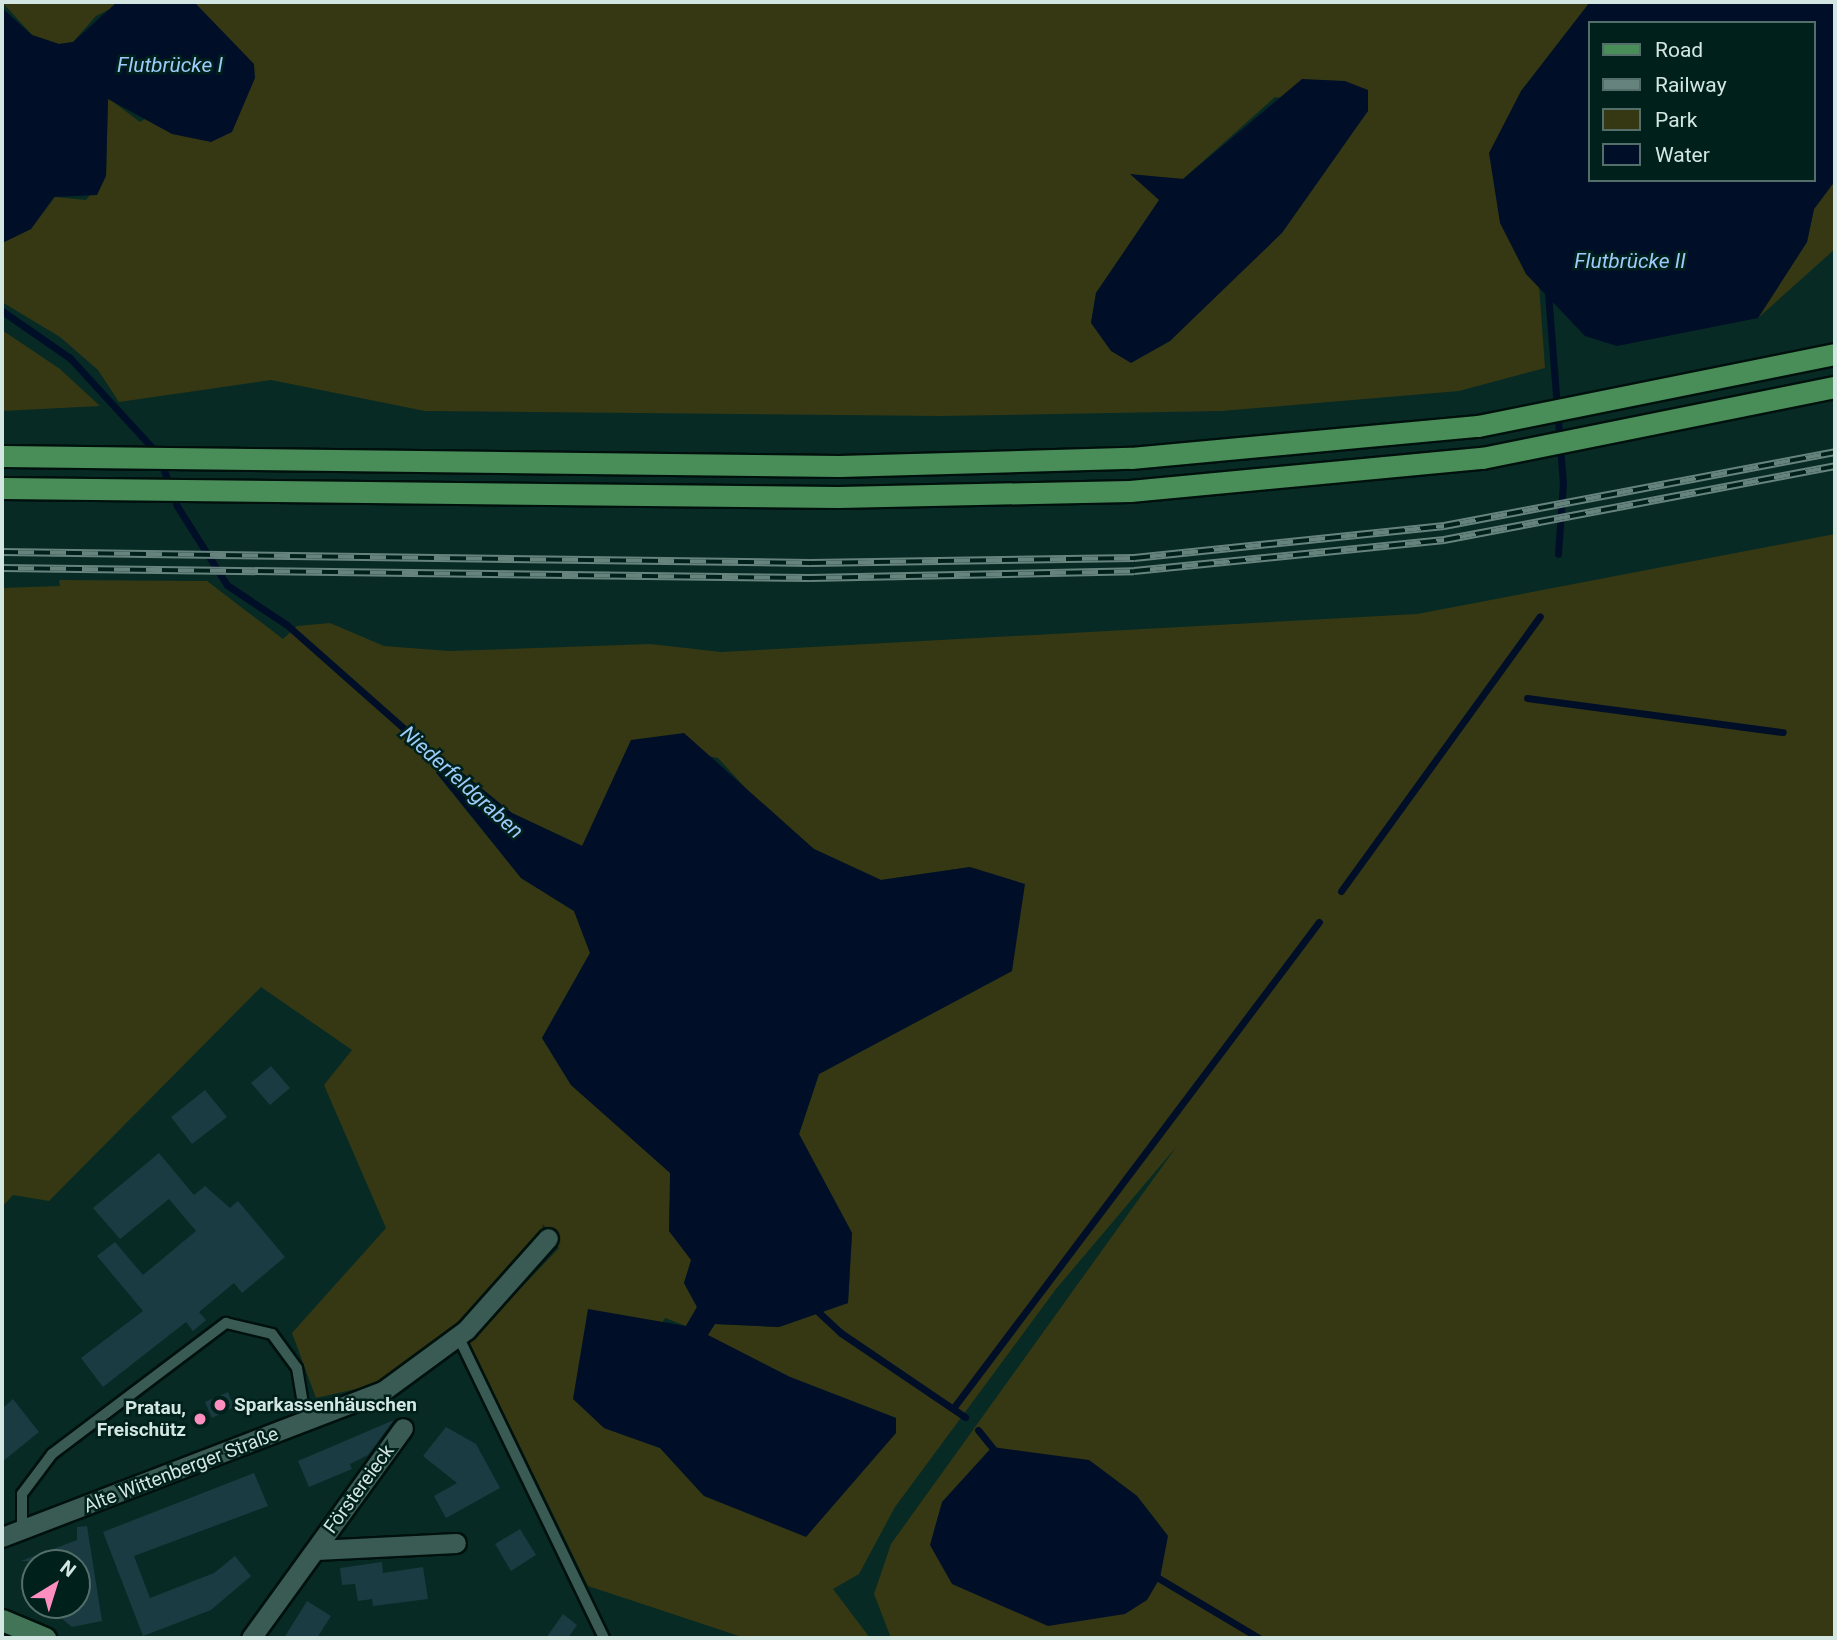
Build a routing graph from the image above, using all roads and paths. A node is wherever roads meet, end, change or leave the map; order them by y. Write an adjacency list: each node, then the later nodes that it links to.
1 (1835, 354): 3 (main road)
2 (1835, 387): 4 (main road)
3 (2, 456)
4 (2, 488)
5 (548, 1238): 6 (street, Alte Wittenberger Straße)
6 (458, 1336): 7 (street, Alte Wittenberger Straße); 16 (lane)
7 (306, 1423): 9 (street, Alte Wittenberger Straße); 9 (lane)
8 (404, 1428): 12 (street, Förstereieck)
9 (22, 1530): 10 (street, Alte Wittenberger Straße)
10 (2, 1537)
11 (456, 1543): 12 (street, Förstereieck)
12 (316, 1550): 15 (street, Förstereieck)
13 (2, 1620): 14 (street)
14 (45, 1638)
15 (251, 1638)
16 (604, 1638)

